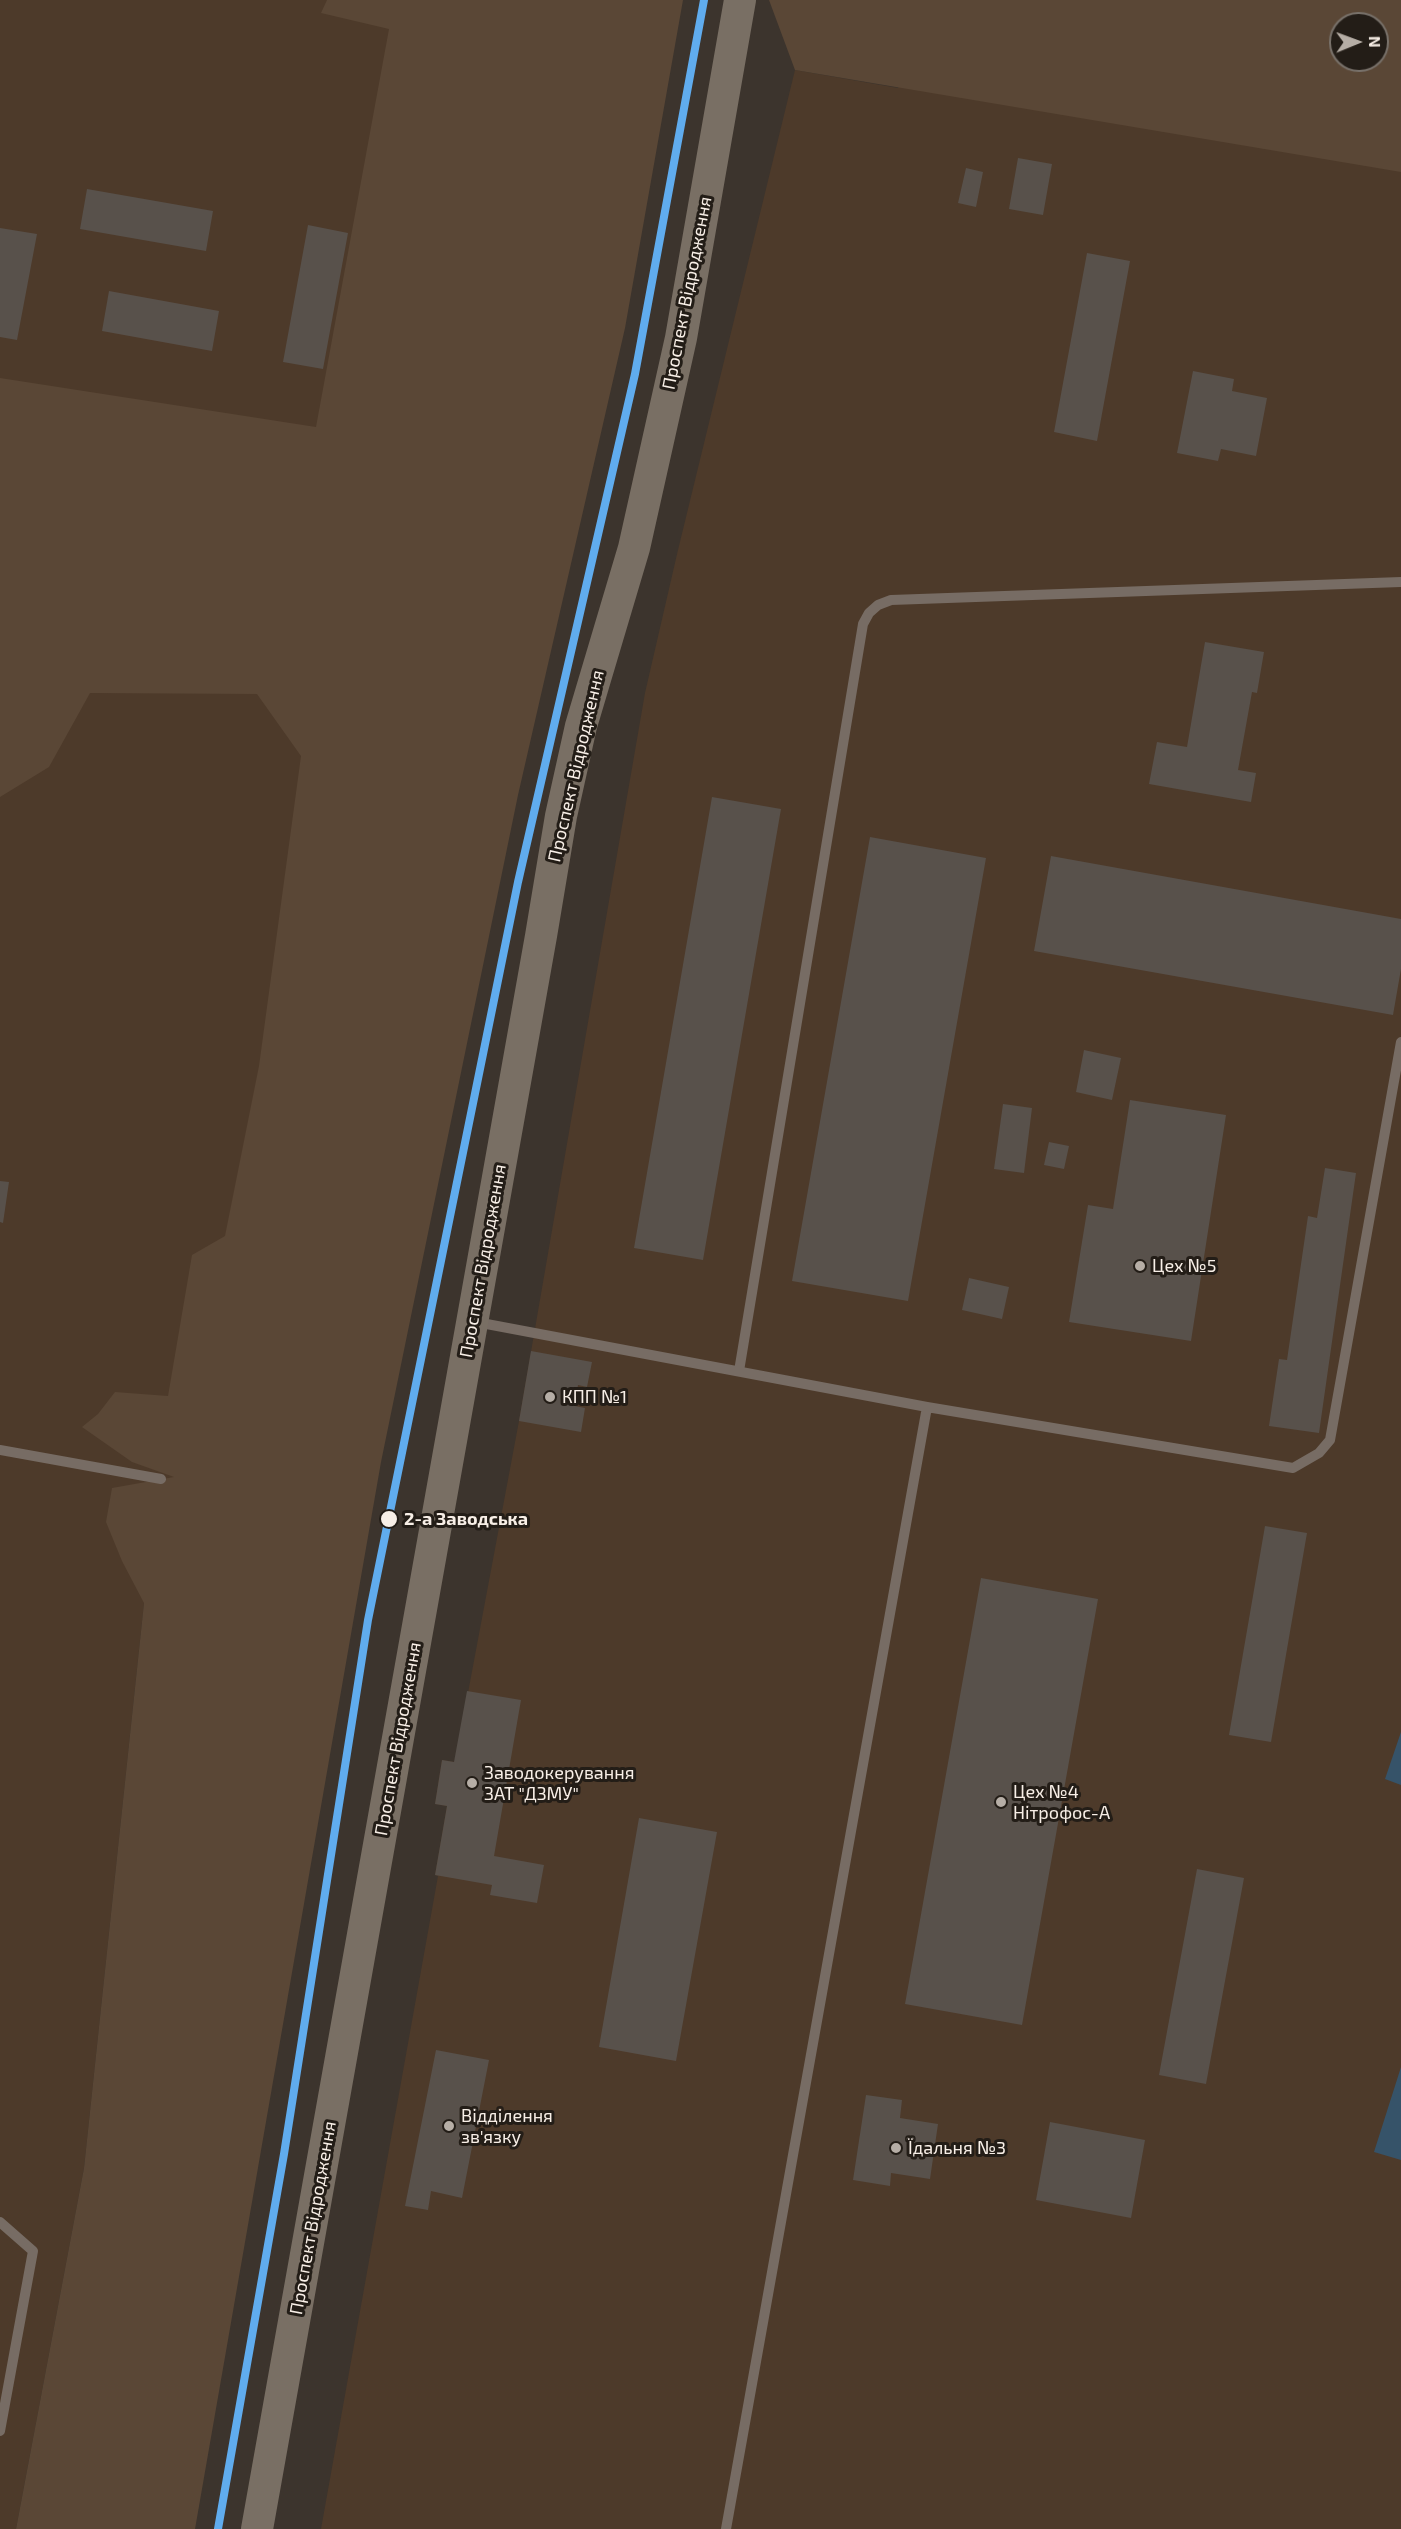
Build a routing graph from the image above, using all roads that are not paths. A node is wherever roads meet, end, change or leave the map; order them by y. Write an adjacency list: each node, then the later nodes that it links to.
1 (740, 0): 4 (street, Проспект Відродження)
2 (1401, 582): 5 (lane)
3 (1401, 1042): 6 (lane)
4 (473, 1321): 5 (lane); 11 (street, Проспект Відродження)
5 (739, 1371): 6 (lane)
6 (927, 1407): 12 (lane)
7 (0, 1449): 8 (lane)
8 (161, 1479)
9 (0, 2222): 10 (lane)
10 (0, 2432)
11 (257, 2529)
12 (726, 2529)

